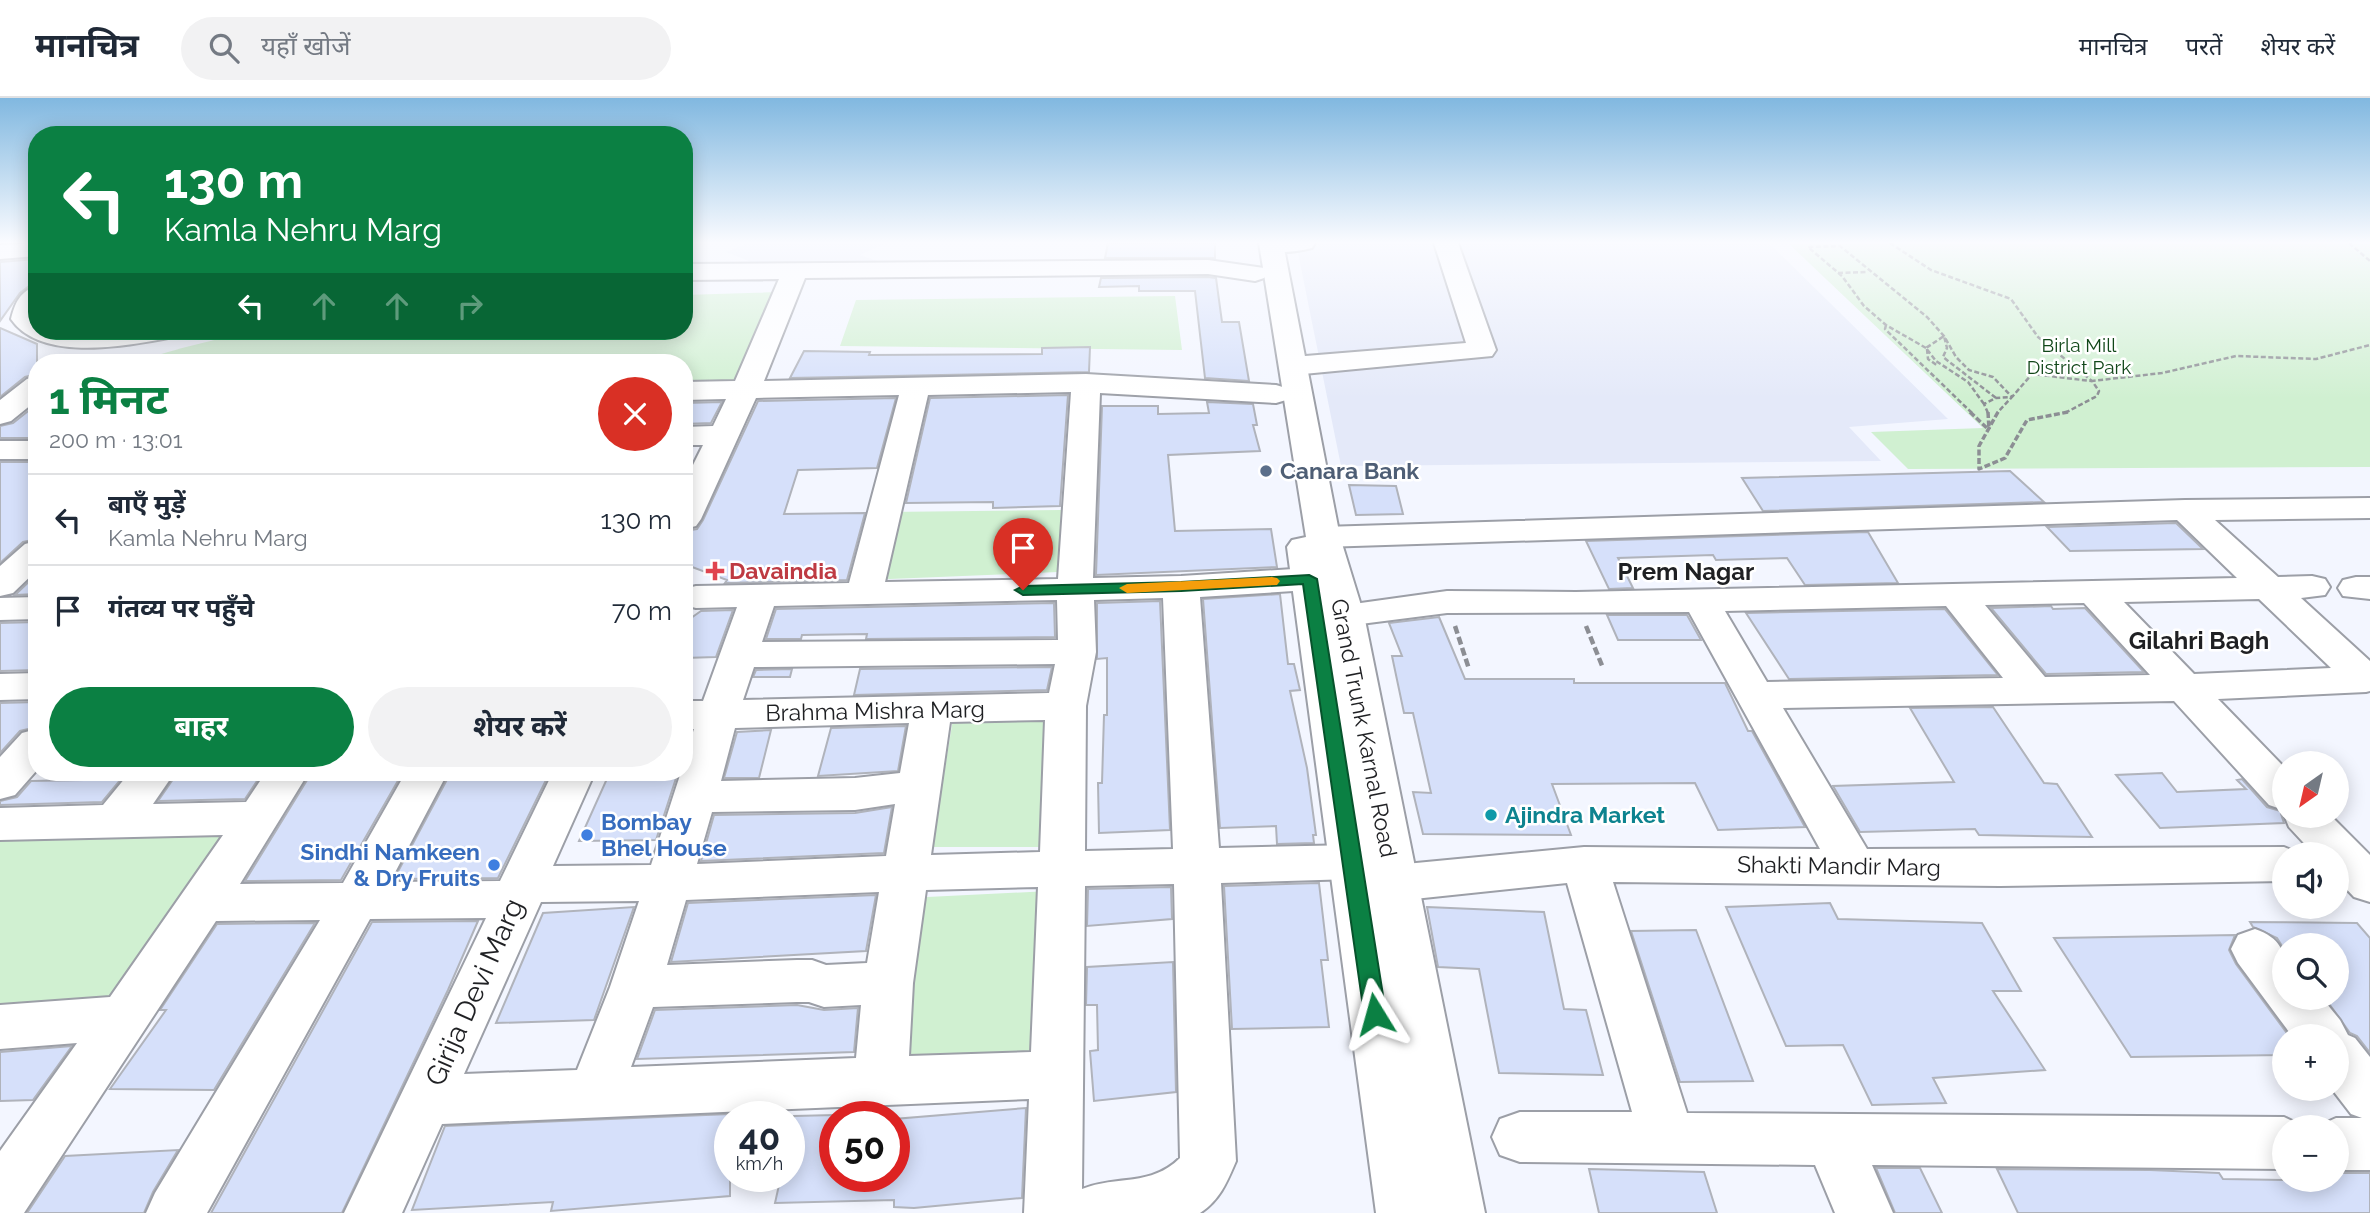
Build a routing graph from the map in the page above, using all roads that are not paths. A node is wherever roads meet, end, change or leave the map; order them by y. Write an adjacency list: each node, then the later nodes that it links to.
1 (28, 295): 5 (street)
2 (786, 295): 13 (street)
3 (1275, 295): 10 (street, Grand Trunk Karnal Road)
4 (1464, 295): 10 (street)
5 (28, 323)
6 (28, 330): 7 (street)
7 (0, 334)
8 (92, 340): 9 (street)
9 (75, 354)
10 (1284, 380): 11 (street); 25 (street, Grand Trunk Karnal Road); 29 (street, Grand Trunk Karnal Road)
11 (1086, 383): 12 (street); 33 (street)
12 (916, 386): 13 (street); 38 (street)
13 (745, 389): 14 (street); 18 (street)
14 (693, 391)
15 (28, 393): 17 (street)
16 (28, 415): 17 (street)
17 (0, 416)
18 (721, 435): 19 (street); 22 (street)
19 (693, 436)
20 (0, 450): 21 (street)
21 (28, 450)
22 (693, 499)
23 (2370, 508): 24 (street)
24 (2185, 510): 25 (street); 34 (street)
25 (1323, 537): 43 (street, Grand Trunk Karnal Road)
26 (0, 550): 27 (street)
27 (28, 550)
28 (28, 559): 30 (street)
29 (1309, 579): 31 (street); 67 (street, Grand Trunk Karnal Road)
30 (0, 585)
31 (1181, 587): 33 (street); 71 (street)
32 (2312, 587): 34 (street)
33 (1075, 589): 38 (street); 44 (street)
34 (2272, 589): 35 (street); 48 (street)
35 (2094, 592): 36 (street); 48 (street)
36 (1955, 593): 40 (street); 49 (street)
37 (693, 594): 39 (street)
38 (864, 594): 39 (street)
39 (759, 596): 45 (street)
40 (1700, 599): 43 (street); 50 (street)
41 (28, 608): 42 (street)
42 (0, 609)
43 (1345, 615): 76 (street, Grand Trunk Karnal Road)
44 (1077, 652): 45 (street); 51 (street)
45 (740, 655): 53 (street)
46 (28, 686): 47 (street)
47 (0, 687)
48 (2183, 688): 49 (street); 59 (street)
49 (2035, 691): 50 (street)
50 (1754, 695): 72 (street)
51 (1066, 706): 52 (street, Brahma Mishra Marg); 73 (street)
52 (932, 709): 53 (street, Brahma Mishra Marg); 61 (street)
53 (701, 715): 62 (street)
54 (28, 753): 60 (street)
55 (147, 781): 64 (street)
56 (282, 781): 63 (street)
57 (423, 781): 78 (street)
58 (570, 781): 77 (street, Girija Devi Marg)
59 (2272, 781)
60 (0, 784)
61 (920, 788): 62 (street); 74 (street)
62 (695, 797): 75 (street)
63 (256, 818): 64 (street); 79 (street)
64 (115, 821): 65 (street)
65 (0, 824)
66 (2318, 828): 68 (street)
67 (1353, 862): 71 (street); 105 (street, Grand Trunk Karnal Road)
68 (2357, 863)
69 (1584, 864): 72 (street, Shakti Mandir Marg); 76 (street, Shakti Mandir Marg); 95 (street)
70 (2272, 864): 72 (street, Shakti Mandir Marg)
71 (1197, 865): 73 (street); 104 (street)
72 (1853, 866)
73 (1062, 869): 74 (street); 89 (street)
74 (905, 873): 75 (street); 82 (street)
75 (666, 883): 77 (street); 83 (street)
76 (1395, 883): 106 (street, Grand Trunk Karnal Road)
77 (520, 891): 78 (street); 93 (street, Girija Devi Marg)
78 (356, 902): 79 (street); 101 (street)
79 (203, 903): 85 (street)
80 (2255, 949): 81 (street)
81 (2272, 971)
82 (888, 983): 83 (street); 90 (street)
83 (635, 986): 91 (street)
84 (2301, 1010): 86 (street)
85 (125, 1018): 87 (street); 100 (street)
86 (2313, 1024)
87 (0, 1027)
88 (2349, 1070): 92 (street)
89 (1057, 1074): 90 (street); 103 (street)
90 (881, 1081): 91 (street)
91 (594, 1094): 93 (street)
92 (2370, 1097)
93 (425, 1100): 102 (street, Girija Devi Marg)
94 (1520, 1137): 95 (street)
95 (1667, 1138): 96 (street)
96 (1832, 1139): 97 (street); 107 (street)
97 (2272, 1143)
98 (2349, 1144): 99 (street)
99 (2370, 1144)
100 (0, 1199)
101 (175, 1213)
102 (373, 1213)
103 (1053, 1213)
104 (1093, 1213)
105 (1405, 1213)
106 (1456, 1213)
107 (1864, 1213)

